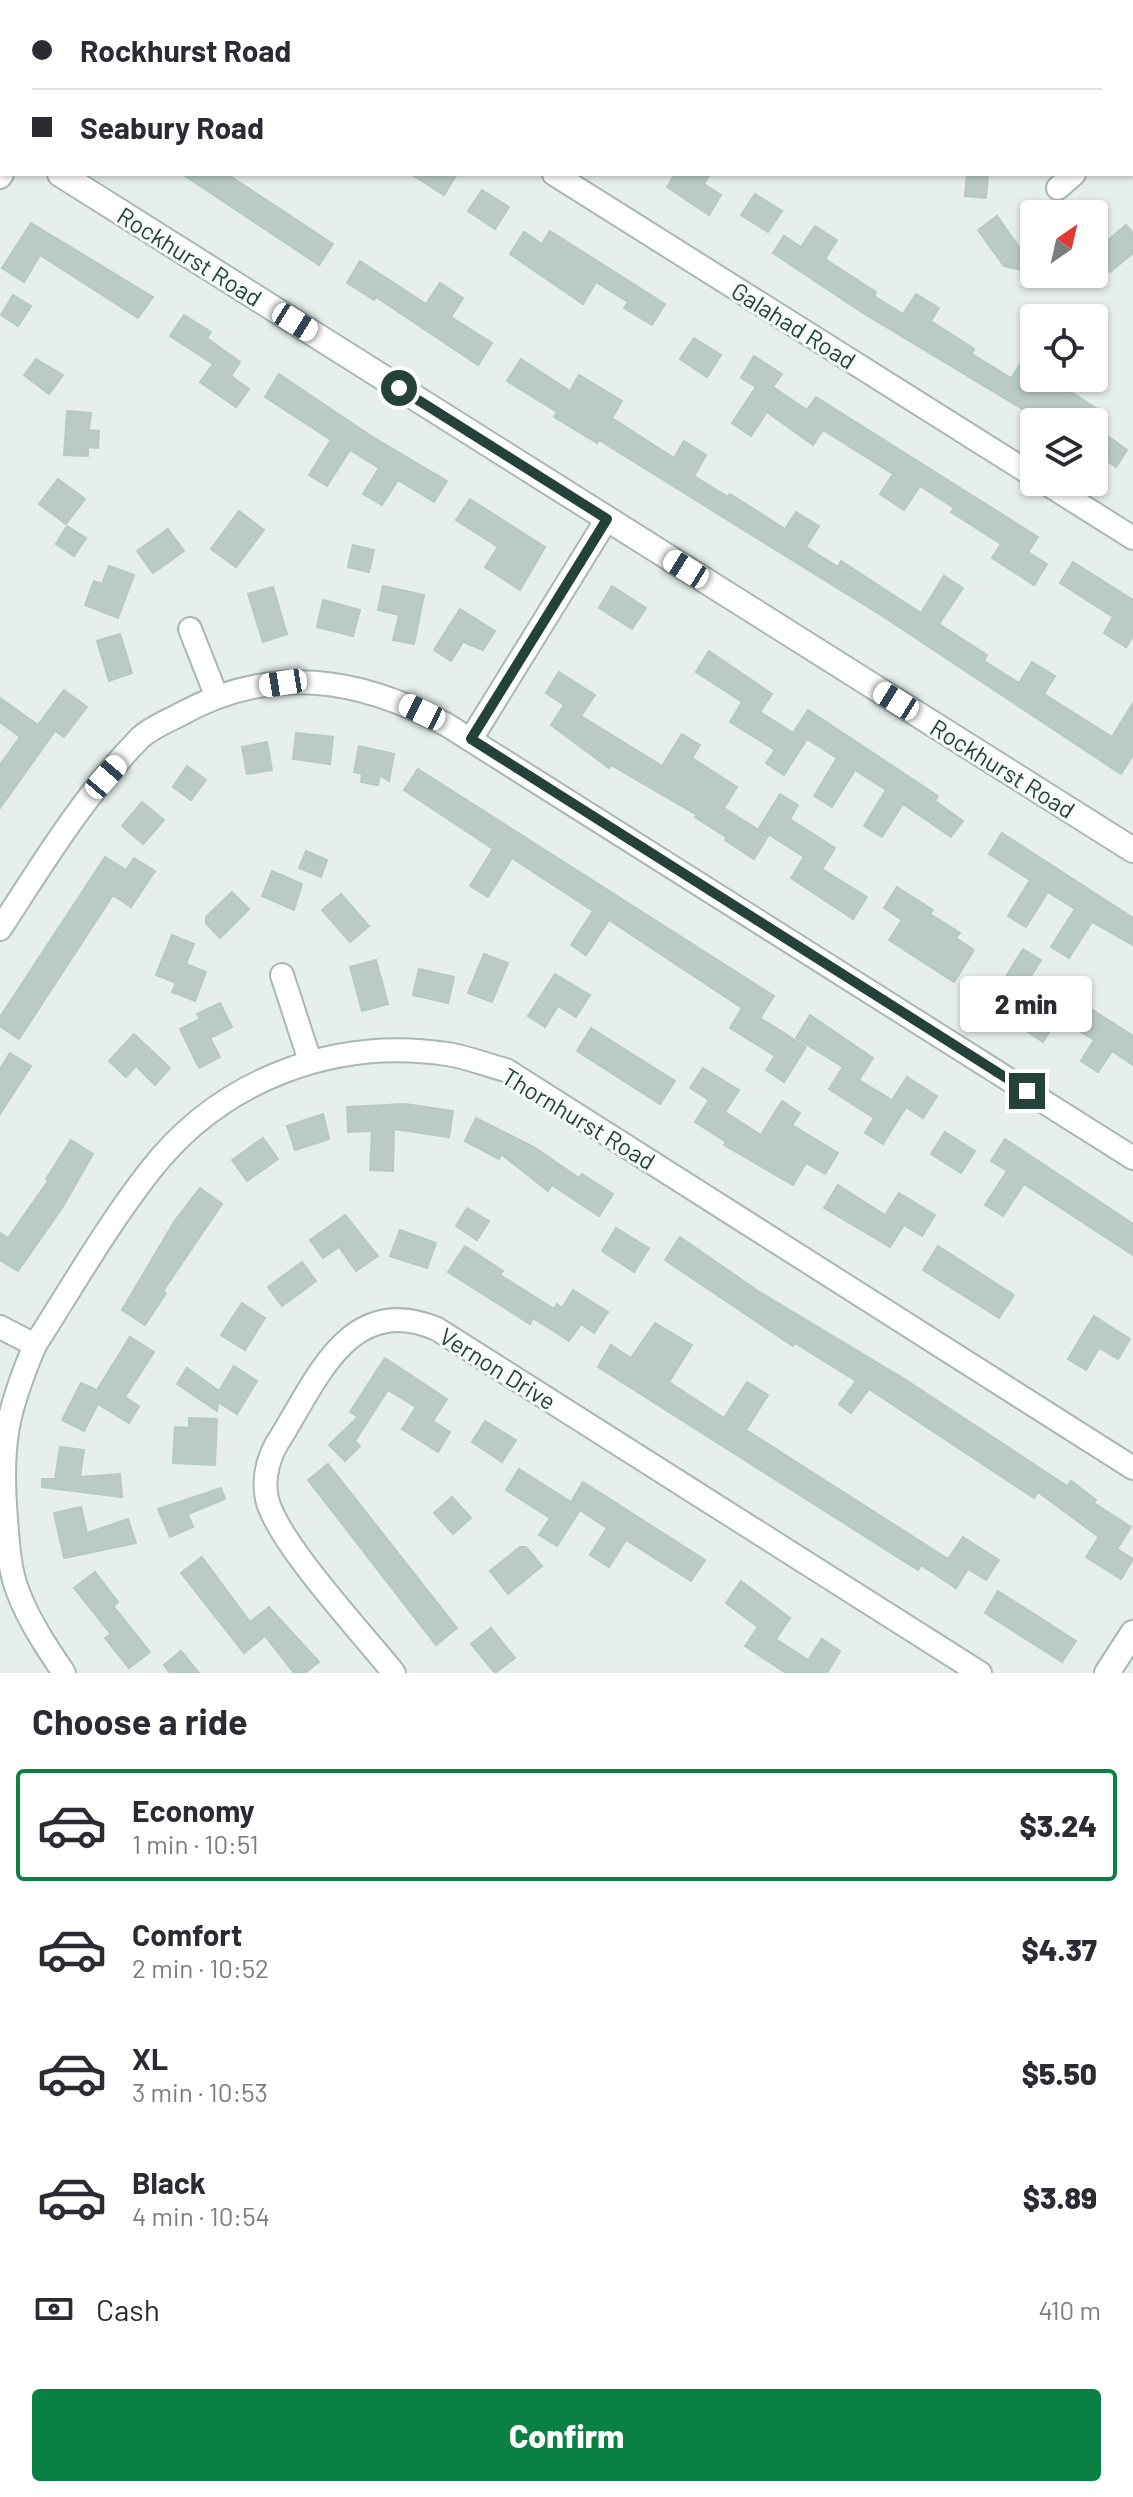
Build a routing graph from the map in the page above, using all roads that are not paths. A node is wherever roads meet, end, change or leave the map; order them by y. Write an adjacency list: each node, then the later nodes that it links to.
1 (63, 176): 5 (street, Rockhurst Road)
2 (562, 176): 3 (street, Galahad Road)
3 (1020, 467)
4 (1066, 496): 6 (street)
5 (607, 519): 9 (street); 10 (street, Rockhurst Road)
6 (1133, 538)
7 (190, 629): 8 (street)
8 (216, 695): 9 (street); 11 (street)
9 (471, 739): 14 (street)
10 (1133, 850)
11 (0, 929)
12 (282, 975): 13 (street)
13 (310, 1061): 16 (street, Thornhurst Road); 17 (street, Thornhurst Road)
14 (1133, 1158)
15 (0, 1327): 16 (street)
16 (35, 1345): 18 (street, Thornhurst Road)
17 (1133, 1468)
18 (4, 1559): 20 (street, Thornhurst Road)
19 (1133, 1633): 23 (street)
20 (64, 1673)
21 (394, 1673): 22 (street, Vernon Drive)
22 (980, 1673)
23 (1107, 1673)

